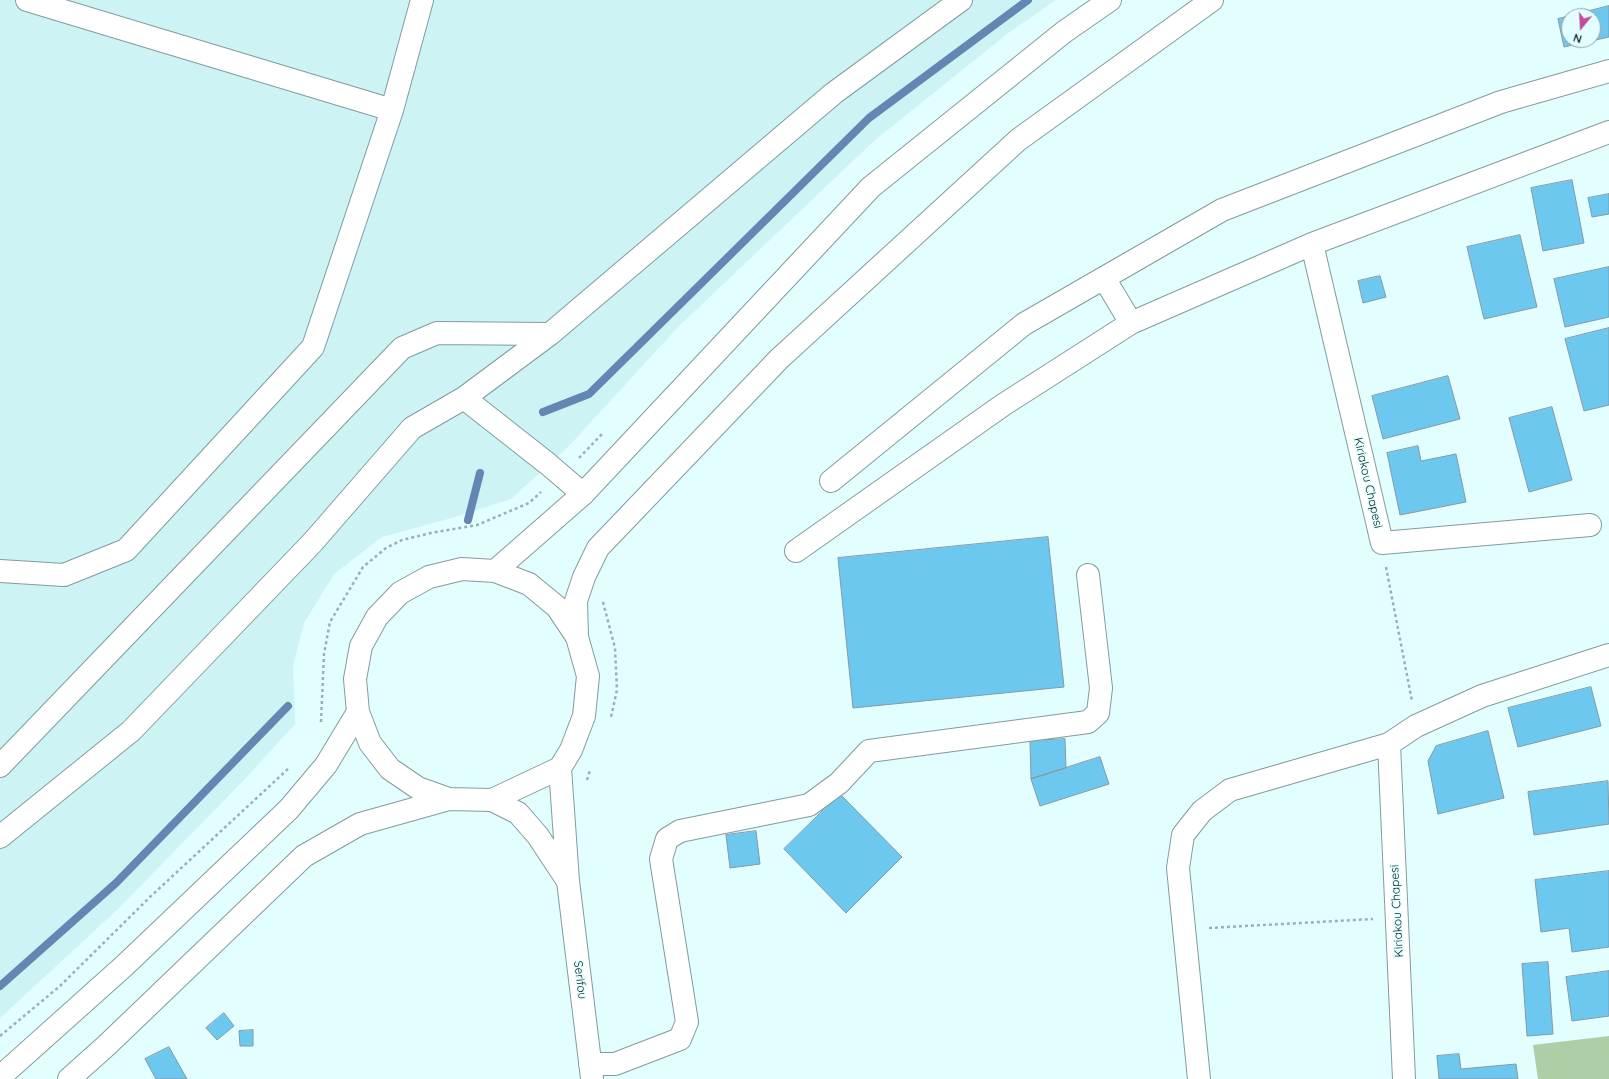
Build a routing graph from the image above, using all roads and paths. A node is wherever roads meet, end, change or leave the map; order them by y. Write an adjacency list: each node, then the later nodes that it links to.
1 (27, 0): 7 (street)
2 (422, 0): 7 (street)
3 (961, 0): 12 (street)
4 (1110, 0): 17 (street)
5 (1212, 0): 25 (street)
6 (1609, 71): 10 (street)
7 (392, 110): 21 (street)
8 (1609, 132): 9 (street)
9 (1312, 244): 11 (street); 19 (street, Kiriakou Chapesi)
10 (1104, 278): 11 (street); 16 (street)
11 (1130, 323): 20 (street)
12 (550, 334): 13 (street); 34 (street)
13 (464, 398): 15 (street); 39 (street)
14 (606, 431): 15 (path)
15 (560, 473): 17 (street); 29 (path)
16 (831, 481)
17 (583, 494): 22 (street)
18 (1590, 525): 19 (street, Kiriakou Chapesi)
19 (1382, 543): 30 (path)
20 (796, 551)
21 (0, 571)
22 (495, 571): 25 (street); 27 (street)
23 (1088, 575): 44 (street)
24 (603, 601): 28 (path)
25 (577, 637): 35 (street)
26 (1609, 655): 30 (street)
27 (358, 712): 37 (street); 45 (street)
28 (610, 718)
29 (319, 726)
30 (1416, 726): 31 (street)
31 (1389, 744): 41 (street, Kiriakou Chapesi); 42 (street)
32 (294, 763): 43 (path)
33 (592, 764): 36 (path)
34 (0, 766)
35 (560, 768): 38 (street); 40 (street, Serifou)
36 (586, 784)
37 (449, 799): 38 (street); 46 (street)
38 (492, 800): 40 (street, Serifou)
39 (0, 837)
40 (568, 881): 44 (street, Serifou)
41 (1397, 918): 42 (path); 48 (street, Kiriakou Chapesi)
42 (1184, 929): 47 (street)
43 (0, 1036)
44 (591, 1072)
45 (0, 1077)
46 (69, 1079)
47 (1199, 1079)
48 (1404, 1079)

